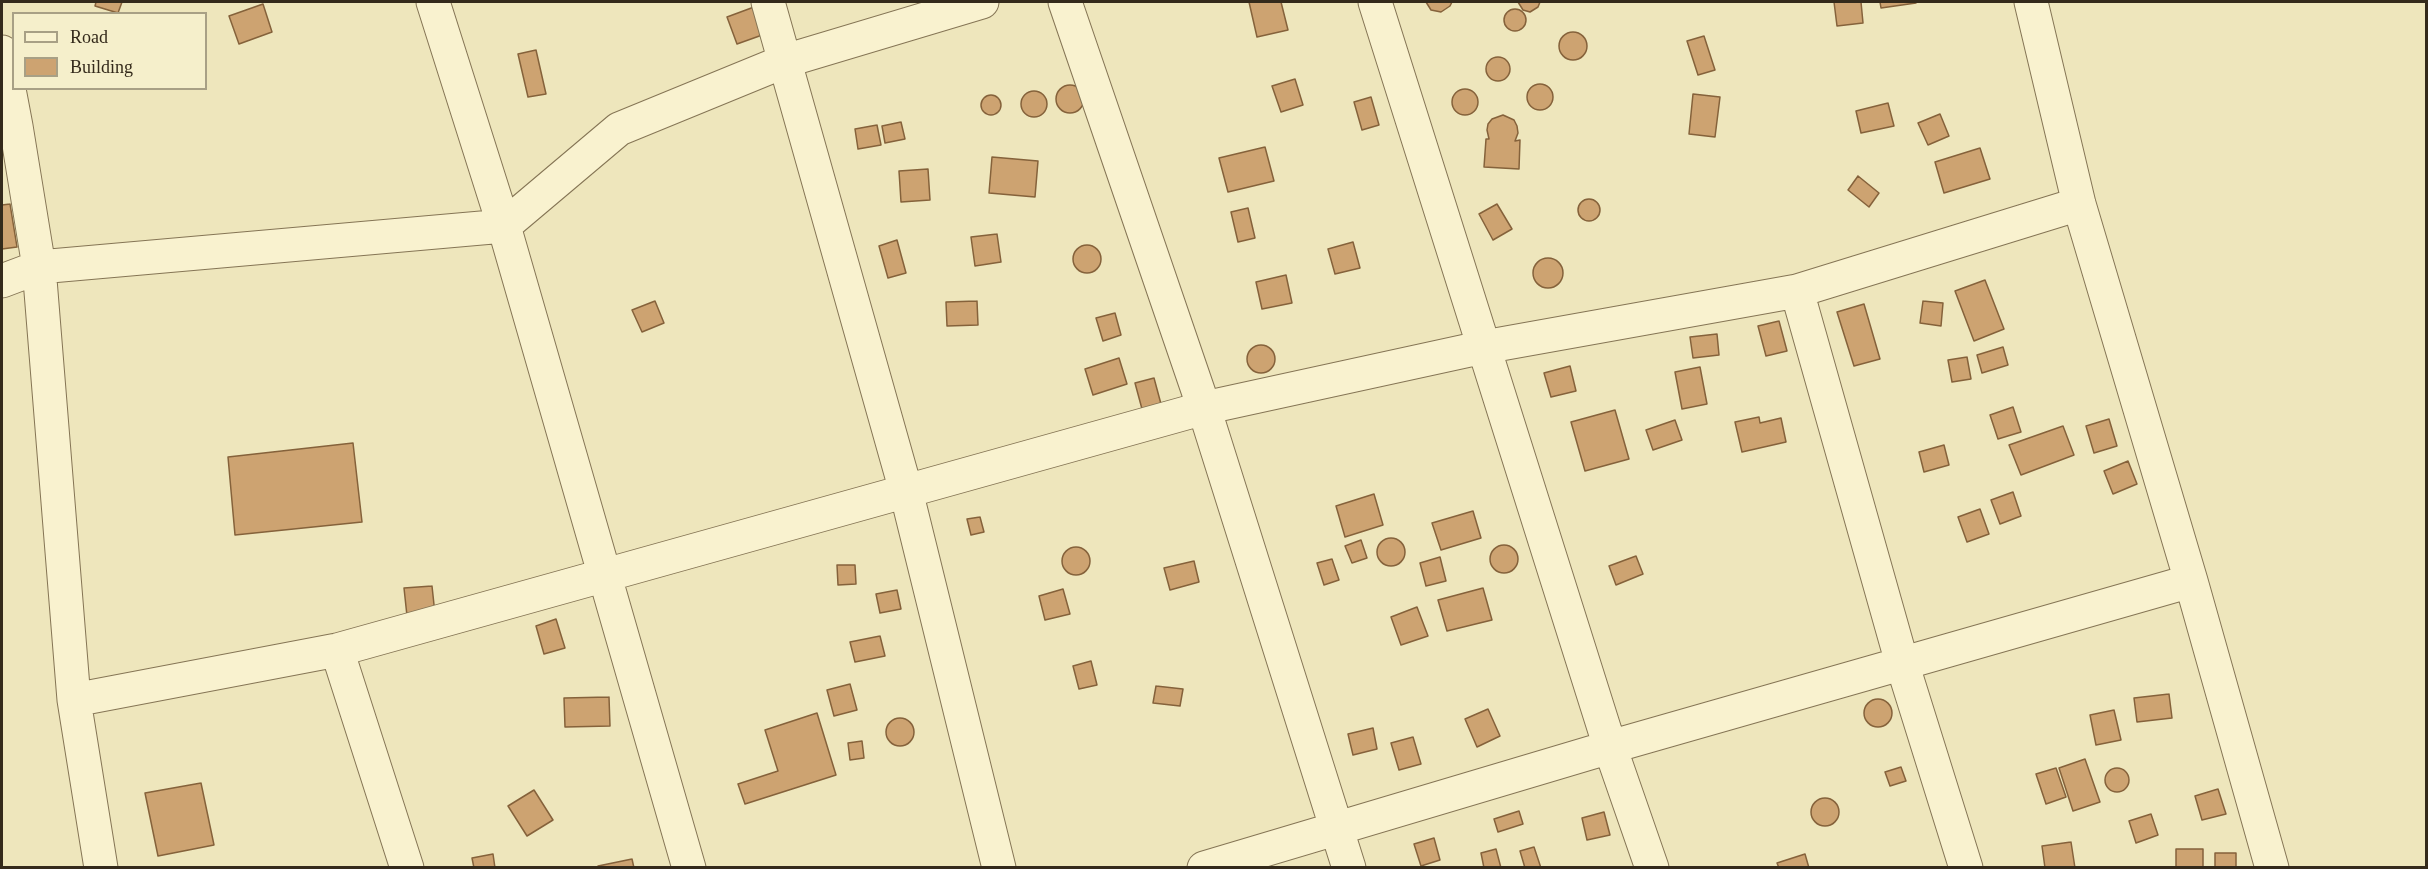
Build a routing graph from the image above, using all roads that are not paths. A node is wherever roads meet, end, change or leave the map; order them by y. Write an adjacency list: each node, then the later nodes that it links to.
1 (433, 2): 11 (street)
2 (768, 2): 8 (street)
3 (982, 2): 8 (street)
4 (1065, 2): 16 (street)
5 (1376, 2): 15 (street)
6 (2031, 2): 10 (street)
7 (2, 52): 9 (street)
8 (785, 61): 11 (street); 17 (street)
9 (9, 127): 12 (street)
10 (2079, 204): 14 (street); 19 (street)
11 (504, 226): 12 (street); 18 (street)
12 (39, 267): 13 (street); 22 (street)
13 (2, 281)
14 (1797, 291): 15 (street); 21 (street)
15 (1484, 347): 16 (street); 23 (street)
16 (1204, 408): 17 (street); 24 (street)
17 (906, 491): 18 (street); 28 (street)
18 (604, 574): 20 (street); 27 (street)
19 (2191, 581): 21 (street); 33 (street)
20 (337, 650): 22 (street); 26 (street)
21 (1902, 663): 23 (street); 32 (street)
22 (74, 700): 25 (street)
23 (1610, 747): 24 (street); 31 (street)
24 (1336, 829): 29 (street); 30 (street)
25 (101, 867)
26 (407, 867)
27 (689, 867)
28 (999, 867)
29 (1204, 867)
30 (1349, 867)
31 (1652, 867)
32 (1966, 867)
33 (2272, 867)

